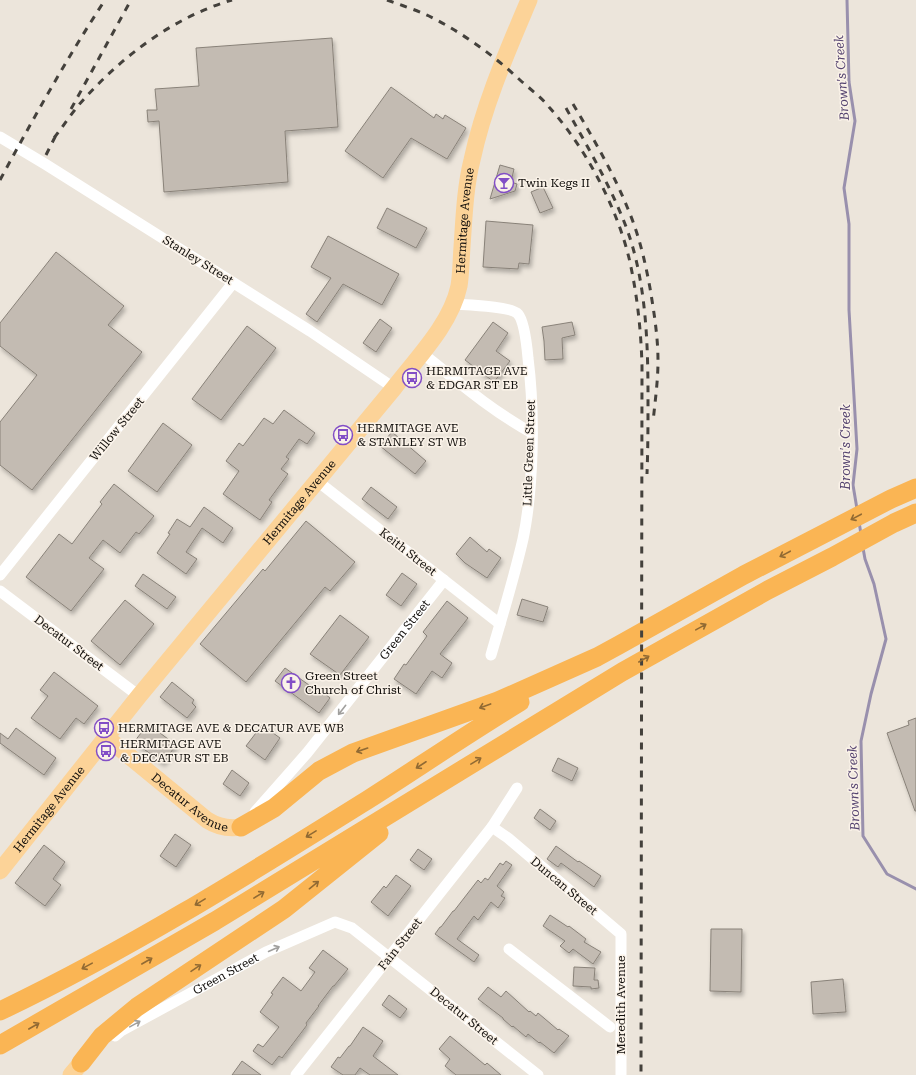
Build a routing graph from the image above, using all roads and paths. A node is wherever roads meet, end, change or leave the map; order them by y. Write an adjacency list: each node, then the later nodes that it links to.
1 (529, 0): 4 (main road, Hermitage Avenue)
2 (0, 137): 3 (street, Stanley Street)
3 (234, 283): 6 (street, Stanley Street); 11 (street, Willow Street)
4 (453, 304): 5 (main road, Hermitage Avenue); 7 (street, Little Green Street)
5 (422, 353): 6 (main road, Hermitage Avenue); 7 (street)
6 (394, 388): 8 (main road, Hermitage Avenue)
7 (532, 433): 14 (street, Little Green Street)
8 (316, 480): 12 (street, Keith Street); 17 (main road, Hermitage Avenue)
9 (916, 488): 16 (highway, one-way to 16)
10 (916, 513): 19 (highway, one-way to 10)
11 (0, 575)
12 (444, 580): 14 (street, Keith Street); 21 (street, Green Street, one-way to 21)
13 (0, 591): 17 (street, Decatur Street)
14 (500, 624): 15 (street, Little Green Street)
15 (491, 655)
16 (597, 657): 21 (highway, one-way to 21); 27 (highway, one-way to 27)
17 (139, 696): 18 (main road, Hermitage Avenue)
18 (106, 737): 21 (main road, Decatur Avenue); 23 (main road, Hermitage Avenue)
19 (451, 776): 29 (highway, one-way to 19); 30 (highway, one-way to 19)
20 (517, 788): 22 (street, Fain Street)
21 (242, 827)
22 (492, 827): 24 (street, Duncan Street); 26 (street, Fain Street)
23 (0, 871)
24 (621, 934): 33 (street, Meredith Avenue)
25 (509, 949): 28 (street)
26 (390, 957): 30 (street, Green Street, one-way to 26); 31 (street, Fain Street); 32 (street, Decatur Street)
27 (0, 1011)
28 (610, 1027)
29 (0, 1045)
30 (76, 1069)
31 (296, 1075)
32 (538, 1075)
33 (621, 1075)

